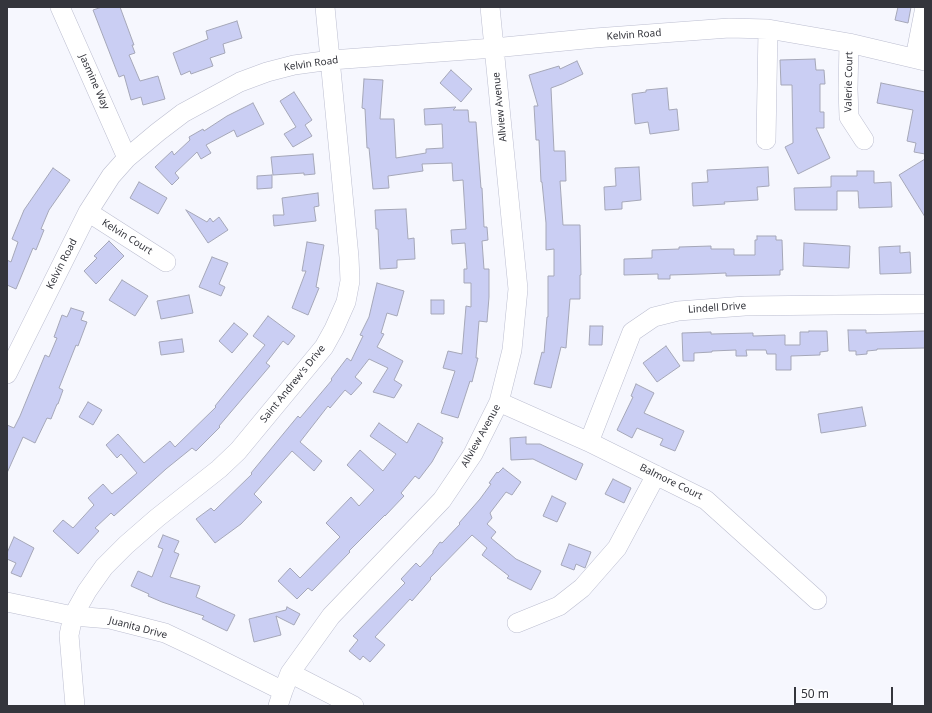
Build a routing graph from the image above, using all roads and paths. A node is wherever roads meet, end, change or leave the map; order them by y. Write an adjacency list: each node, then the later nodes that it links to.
1 (60, 7): 12 (street, Jasmine Way)
2 (325, 7): 8 (street, Saint Andrew's Drive)
3 (490, 7): 7 (street, Allview Avenue)
4 (925, 7): 9 (street, Kelvin Road)
5 (768, 29): 6 (street, Kelvin Road); 7 (street, Kelvin Road); 10 (street)
6 (850, 43): 9 (street, Kelvin Road); 11 (street, Valerie Court)
7 (494, 48): 8 (street, Kelvin Road); 17 (street, Allview Avenue)
8 (331, 60): 12 (street, Kelvin Road); 22 (street, Saint Andrew's Drive)
9 (920, 60)
10 (766, 140)
11 (864, 140)
12 (127, 158): 13 (street, Kelvin Road)
13 (88, 212): 14 (street, Kelvin Court); 16 (street, Kelvin Road)
14 (166, 262)
15 (925, 304): 18 (street, Lindell Drive)
16 (7, 374)
17 (499, 402): 18 (street, Balmore Court); 24 (street, Allview Avenue)
18 (589, 442): 19 (street, Balmore Court)
19 (656, 476): 20 (street, Balmore Court); 23 (street)
20 (817, 600)
21 (7, 602): 22 (street, Juanita Drive)
22 (73, 616): 25 (street, Juanita Drive); 26 (street, Saint Andrew's Drive)
23 (517, 623)
24 (290, 674): 25 (street, Allview Avenue); 27 (street)
25 (281, 698)
26 (74, 706)
27 (354, 706)

